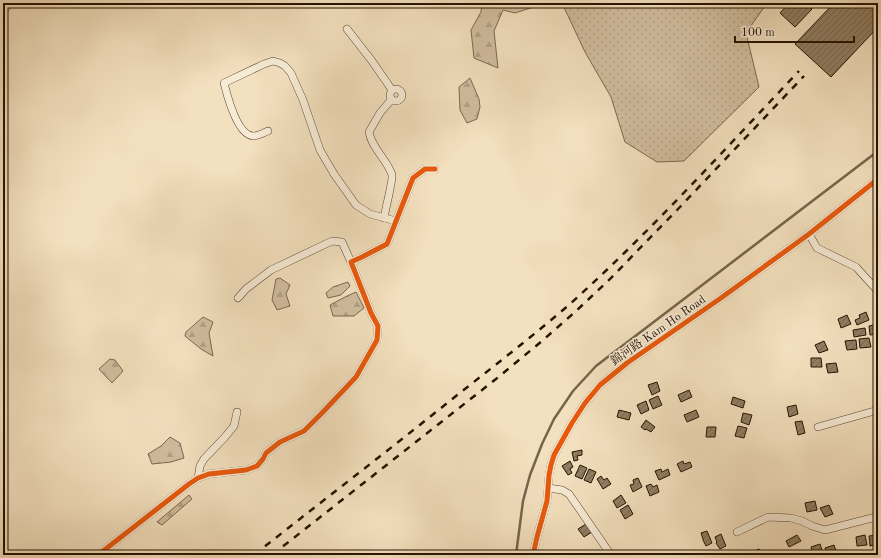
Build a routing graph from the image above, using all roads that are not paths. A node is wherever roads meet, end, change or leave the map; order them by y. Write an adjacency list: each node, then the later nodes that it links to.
1 (10, 3): 2 (street)
2 (3, 12)
3 (347, 29): 7 (street)
4 (268, 131): 7 (street)
5 (435, 169): 8 (street)
6 (878, 179): 9 (street, 錦河路 Kam Ho Road)
7 (384, 218): 8 (street)
8 (396, 221): 10 (street)
9 (809, 234): 11 (street); 17 (street, 錦河路 Kam Ho Road)
10 (351, 262): 12 (street); 16 (street)
11 (878, 292)
12 (238, 298)
13 (878, 410): 15 (street)
14 (237, 412): 16 (street)
15 (818, 427)
16 (198, 478): 20 (street)
17 (548, 488): 21 (street, 錦河路 Kam Ho Road); 22 (street)
18 (877, 518): 19 (street)
19 (738, 532)
20 (98, 555)
21 (533, 555)
22 (611, 555)

